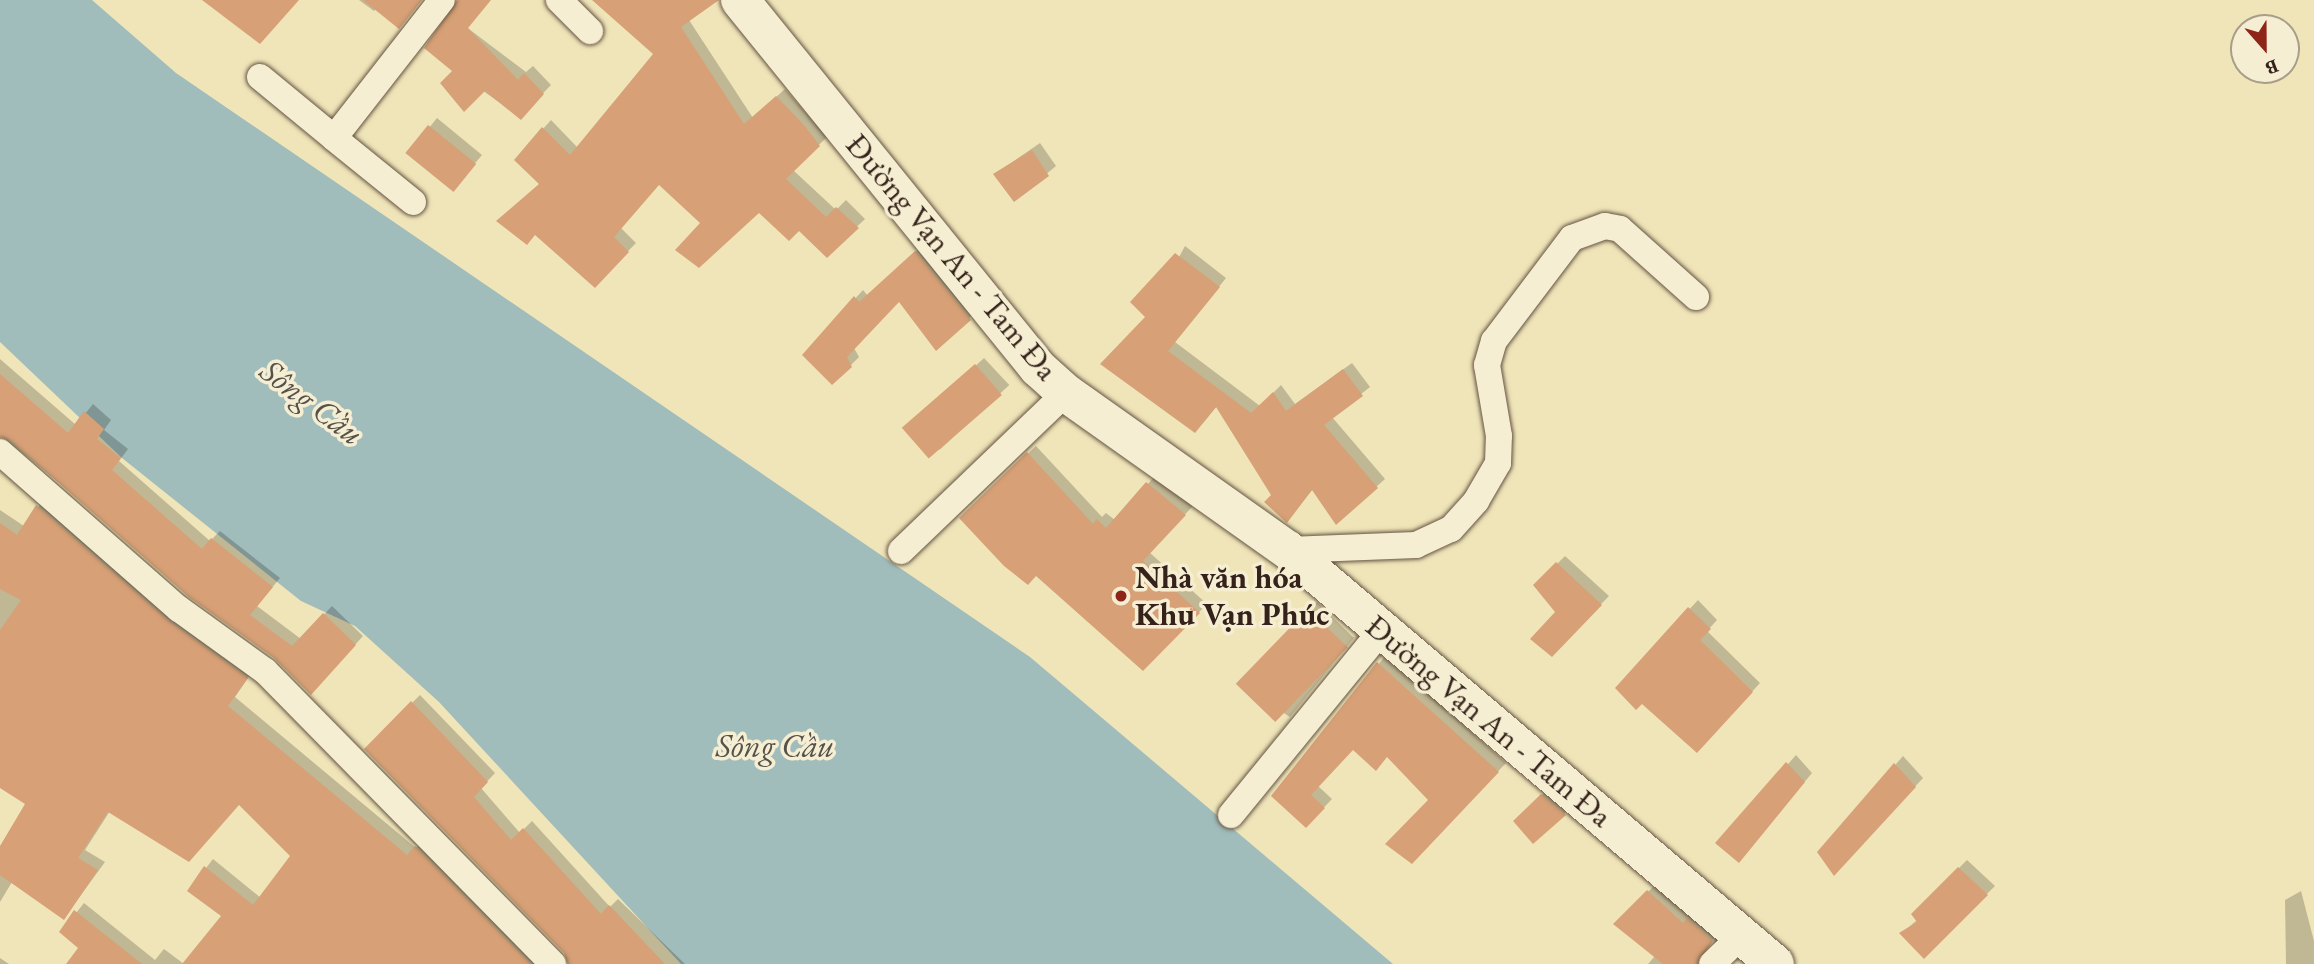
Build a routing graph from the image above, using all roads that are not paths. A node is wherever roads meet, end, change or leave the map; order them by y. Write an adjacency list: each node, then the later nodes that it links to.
1 (442, 0): 6 (street)
2 (559, 0): 4 (street)
3 (740, 0): 9 (main road, Đường Vạn An - Tam Đa)
4 (590, 31)
5 (260, 77): 6 (street)
6 (334, 138): 7 (street)
7 (414, 202)
8 (1696, 297): 11 (street)
9 (1066, 393): 11 (main road, Đường Vạn An - Tam Đa); 12 (street)
10 (3, 463): 16 (street)
11 (1288, 550): 13 (main road, Đường Vạn An - Tam Đa)
12 (901, 551)
13 (1382, 630): 14 (street); 15 (main road, Đường Vạn An - Tam Đa)
14 (1231, 815)
15 (1741, 936): 17 (street); 18 (main road, Đường Vạn An - Tam Đa)
16 (553, 964)
17 (1713, 964)
18 (1775, 964)

